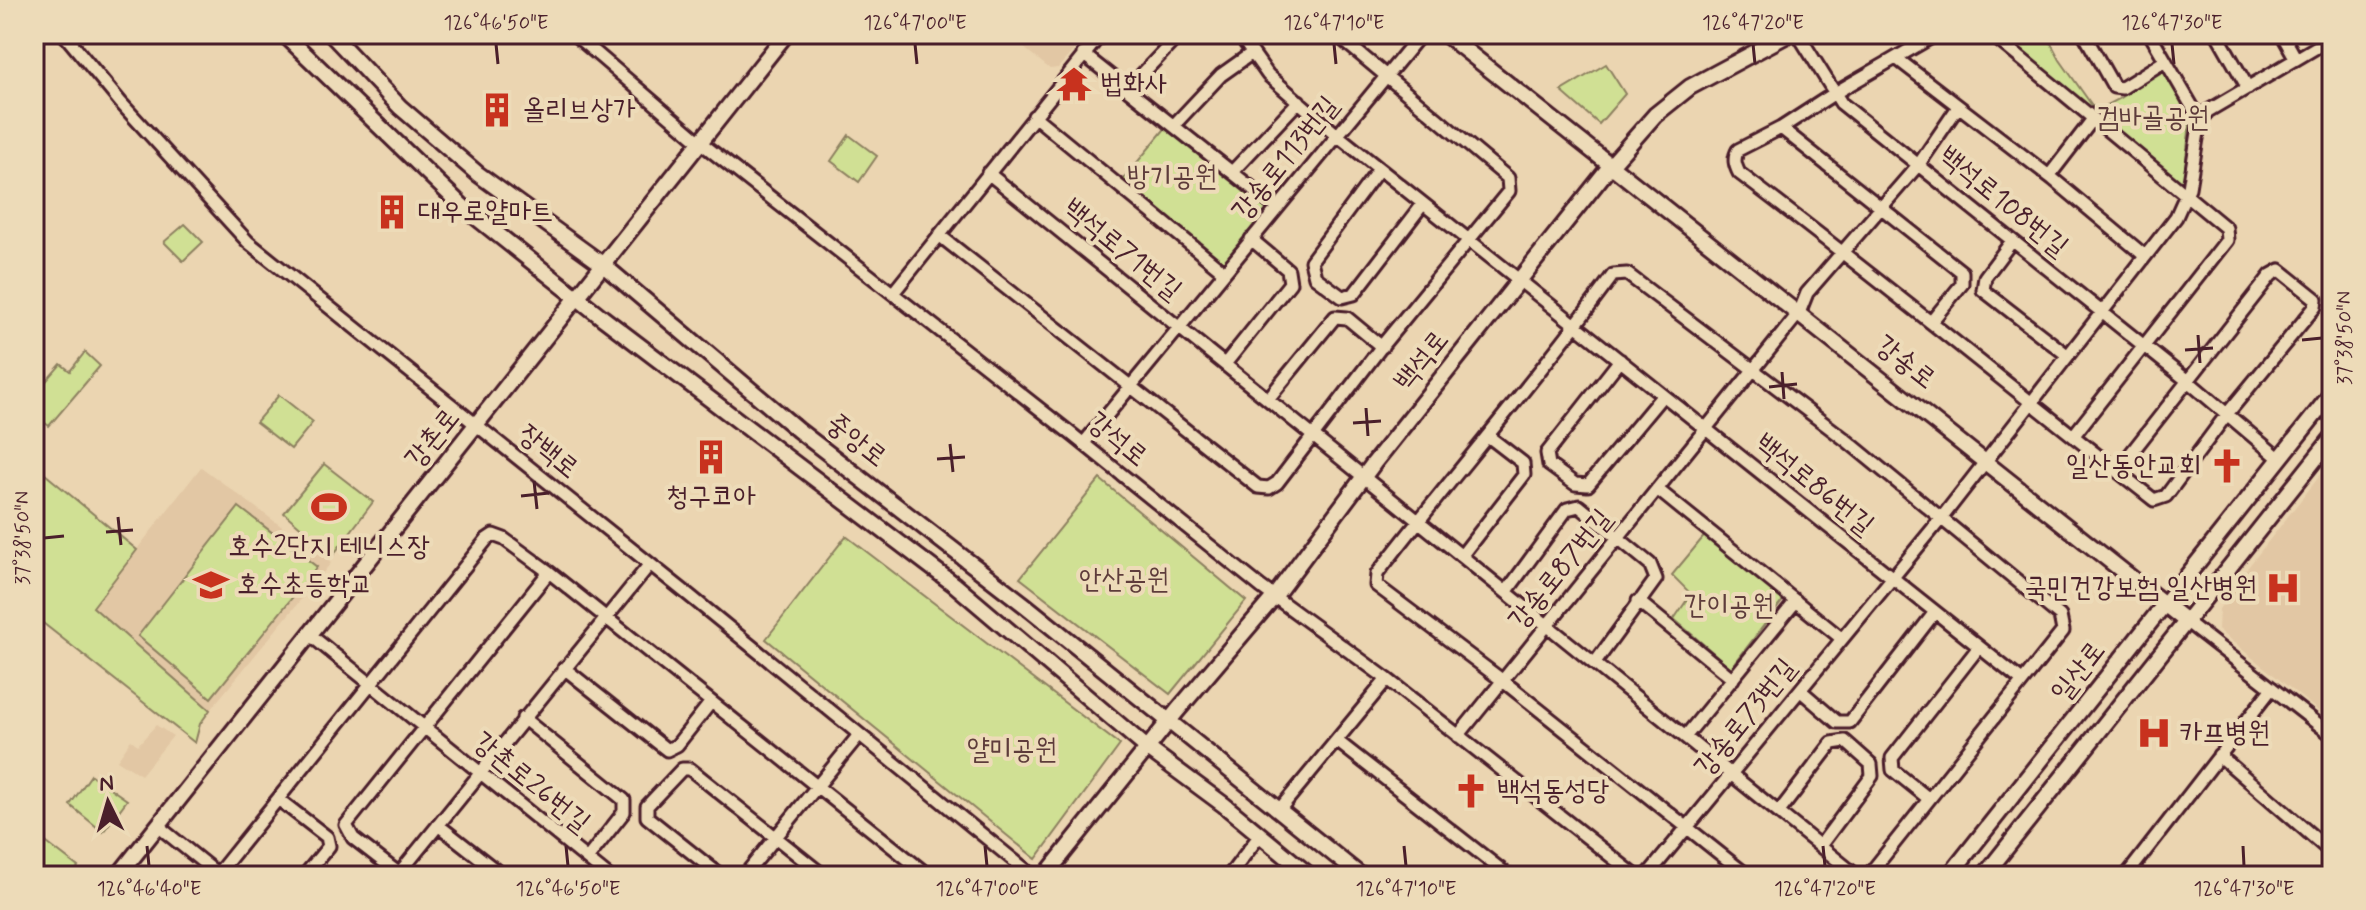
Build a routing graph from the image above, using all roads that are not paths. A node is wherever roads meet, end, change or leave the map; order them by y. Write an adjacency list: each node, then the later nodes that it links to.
1 (39, 34): 21 (main road)
2 (64, 34): 80 (street, 장백로)
3 (284, 34): 61 (main road, 중앙로)
4 (331, 34): 57 (main road, 중앙로)
5 (574, 34): 40 (street, 강석로)
6 (786, 34): 40 (main road, 강촌로)
7 (1101, 34): 24 (street)
8 (1180, 34): 30 (street)
9 (1239, 34): 23 (street, 백석로86번길)
10 (1336, 34): 28 (street)
11 (1421, 34): 28 (street, 강송로113번길)
12 (1445, 34): 42 (main road, 강송로)
13 (1789, 34): 42 (main road, 백석로)
14 (1798, 34): 31 (street, 백석로108번길)
15 (1937, 34): 25 (street)
16 (1991, 34): 35 (street)
17 (2084, 34): 27 (street)
18 (2150, 34): 27 (street)
19 (2217, 34): 29 (street)
20 (2282, 34): 26 (street)
21 (34, 38)
22 (2332, 38): 26 (street)
23 (1252, 53): 32 (street, 백석로86번길); 37 (street)
24 (1083, 54): 30 (street); 34 (street)
25 (1896, 58): 31 (street); 33 (street)
26 (2296, 59): 29 (street)
27 (2165, 61): 36 (street)
28 (1385, 76): 39 (street, 강송로113번길); 53 (street)
29 (2248, 88): 36 (street)
30 (1128, 89): 37 (street)
31 (1835, 93): 38 (street); 41 (street, 백석로108번길)
32 (1299, 101): 39 (street, 백석로86번길); 44 (street)
33 (1958, 107): 41 (street, 강송로87번길); 46 (street)
34 (1034, 116): 45 (street); 58 (street)
35 (2093, 119): 46 (street); 47 (street)
36 (2200, 120): 47 (street, 강송로73번길)
37 (1174, 125): 44 (street)
38 (1781, 128): 49 (street); 55 (street)
39 (1337, 135): 43 (street, 백석로86번길); 50 (street, 강송로113번길)
40 (700, 142): 57 (main road, 강촌로); 60 (street, 강석로)
41 (1919, 164): 49 (street, 강송로87번길); 54 (street, 백석로108번길)
42 (1611, 165): 59 (main road, 백석로); 62 (main road, 강송로)
43 (1379, 169): 48 (street, 백석로86번길); 48 (street)
44 (1232, 172): 50 (street)
45 (988, 173): 51 (street); 66 (street, 백석로71번길)
46 (2051, 178): 56 (street)
47 (2186, 197): 56 (street, 강송로73번길); 68 (street)
48 (1423, 204): 53 (street, 백석로86번길)
49 (1881, 206): 55 (street, 강송로87번길); 64 (street)
50 (1277, 208): 52 (street, 강송로113번길)
51 (939, 235): 60 (street); 74 (street)
52 (1251, 239): 58 (street, 강송로113번길); 71 (street)
53 (1470, 241): 59 (street, 백석로86번길); 67 (street)
54 (2012, 241): 63 (street, 백석로108번길); 69 (street)
55 (1842, 251): 62 (street, 강송로87번길); 64 (street)
56 (2145, 256): 63 (street, 강송로73번길)
57 (602, 264): 61 (main road, 강촌로); 122 (main road, 중앙로)
58 (1224, 272): 66 (street, 강송로113번길)
59 (1520, 280): 65 (street, 백석로86번길); 90 (main road, 백석로)
60 (893, 293): 86 (street, 강석로)
61 (577, 296): 80 (main road, 강촌로); 129 (main road, 중앙로)
62 (1799, 313): 72 (street, 강송로87번길); 88 (main road, 강송로)
63 (2101, 313): 68 (street, 백석로108번길); 69 (street, 강송로73번길)
64 (1934, 324): 78 (street)
65 (1576, 325): 70 (street, 백석로86번길); 72 (street); 82 (street)
66 (1180, 328): 71 (street, 백석로71번길); 74 (street, 강송로113번길)
67 (1384, 344): 77 (street); 84 (street)
68 (2143, 347): 73 (street, 백석로108번길); 83 (street)
69 (2067, 355): 78 (street, 강송로73번길)
70 (1620, 360): 76 (street, 백석로86번길); 76 (street)
71 (1225, 364): 77 (street, 백석로71번길)
72 (1752, 371): 81 (street, 강송로87번길); 93 (street)
73 (2189, 382): 79 (street, 백석로108번길); 79 (street); 89 (street)
74 (1132, 387): 84 (street); 86 (street, 강송로113번길)
75 (2332, 393): 87 (main road, 일산로)
76 (1663, 395): 81 (street, 백석로86번길)
77 (1268, 399): 84 (street, 백석로71번길)
78 (2031, 401): 83 (street); 88 (street, 강송로73번길)
79 (2227, 414): 87 (street, 백석로108번길); 89 (street)
80 (477, 426): 96 (street, 장백로); 108 (main road, 강촌로)
81 (1706, 429): 91 (street, 강송로87번길); 98 (street, 백석로86번길)
82 (1489, 434): 92 (street); 95 (street)
83 (2074, 435): 89 (street)
84 (1314, 436): 90 (street, 백석로71번길)
85 (2332, 438): 106 (main road, 일산로)
86 (1084, 443): 100 (street, 강석로)
87 (2280, 459): 103 (main road, 일산로)
88 (1986, 460): 93 (street, 강송로73번길); 103 (main road, 강송로)
89 (2117, 471)
90 (1364, 476): 92 (street, 백석로71번길); 100 (main road, 백석로)
91 (1657, 489): 94 (street, 강송로87번길); 102 (street)
92 (1419, 520): 95 (street, 백석로71번길); 115 (street)
93 (1940, 520): 98 (street, 강송로73번길); 116 (street)
94 (1617, 539): 99 (street); 101 (street); 107 (street, 강송로87번길)
95 (1462, 555): 99 (street, 백석로71번길)
96 (650, 564): 105 (street); 124 (street, 장백로)
97 (549, 572): 105 (street); 117 (street); 123 (street)
98 (1891, 577): 104 (street, 백석로86번길); 109 (street, 강송로73번길)
99 (1507, 591): 107 (street, 백석로71번길)
100 (1274, 597): 113 (street, 강석로); 122 (main road, 백석로)
101 (1638, 601): 111 (street); 114 (street)
102 (1796, 601): 109 (street); 114 (street)
103 (2166, 605): 106 (main road, 강송로); 147 (main road, 일산로)
104 (1935, 612): 110 (street, 백석로86번길); 119 (street)
105 (605, 617): 112 (street); 120 (street)
106 (2187, 622): 118 (street, 강송로); 168 (main road, 일산로)
107 (1548, 625): 111 (street, 백석로71번길); 115 (street, 강송로87번길)
108 (309, 634): 117 (street, 강촌로26번길); 139 (main road, 강촌로)
109 (1841, 638): 119 (street, 강송로73번길)
110 (1979, 647): 116 (street, 백석로86번길); 135 (street)
111 (1595, 663): 127 (street, 백석로71번길)
112 (564, 668): 120 (street); 121 (street)
113 (1387, 679): 126 (street, 강석로); 128 (street)
114 (1733, 679): 127 (street)
115 (1503, 681): 126 (street, 강송로87번길); 140 (street)
116 (2022, 681): 135 (street)
117 (369, 684): 123 (street, 강촌로26번길); 134 (street)
118 (2272, 688): 125 (street, 강송로); 130 (street)
119 (1800, 690): 132 (street, 강송로73번길)
120 (711, 702): 133 (street)
121 (523, 718): 131 (street); 145 (street)
122 (1168, 721): 129 (main road, 백석로); 136 (main road, 중앙로)
123 (423, 728): 131 (street, 강촌로26번길); 149 (street)
124 (859, 735): 133 (street); 157 (street, 장백로)
125 (2332, 735)
126 (1458, 736): 163 (street, 강석로)
127 (1685, 737): 132 (street, 백석로71번길)
128 (1337, 741): 136 (street); 162 (street)
129 (1147, 748): 141 (main road, 중앙로); 158 (main road, 백석로)
130 (2219, 755): 144 (street); 169 (street)
131 (479, 773): 138 (street); 145 (street, 강촌로26번길)
132 (1731, 774): 137 (street, 백석로71번길); 140 (street, 강송로73번길)
133 (818, 786): 142 (street); 156 (street)
134 (280, 796): 148 (street); 151 (street)
135 (1926, 802): 167 (street)
136 (1279, 810): 161 (main road, 중앙로)
137 (1779, 812): 143 (street, 백석로71번길); 143 (street)
138 (438, 825): 149 (street); 152 (street)
139 (158, 826): 148 (street); 150 (main road, 강촌로)
140 (1687, 828): 164 (street, 강송로73번길); 165 (street)
141 (1260, 835): 159 (street); 160 (main road, 중앙로)
142 (775, 837): 153 (street); 154 (street); 155 (street)
143 (1820, 846): 166 (street, 백석로71번길)
144 (2332, 853)
145 (587, 859): 146 (street, 강촌로26번길)
146 (600, 874)
147 (1956, 874)
148 (218, 875)
149 (399, 875)
150 (118, 876)
151 (304, 876)
152 (503, 876)
153 (721, 876)
154 (744, 876)
155 (824, 876)
156 (929, 876)
157 (1033, 876)
158 (1045, 876)
159 (1229, 876)
160 (1310, 876)
161 (1361, 876)
162 (1509, 876)
163 (1636, 876)
164 (1647, 876)
165 (1748, 876)
166 (1857, 876)
167 (1868, 876)
168 (1984, 876)
169 (2126, 876)

